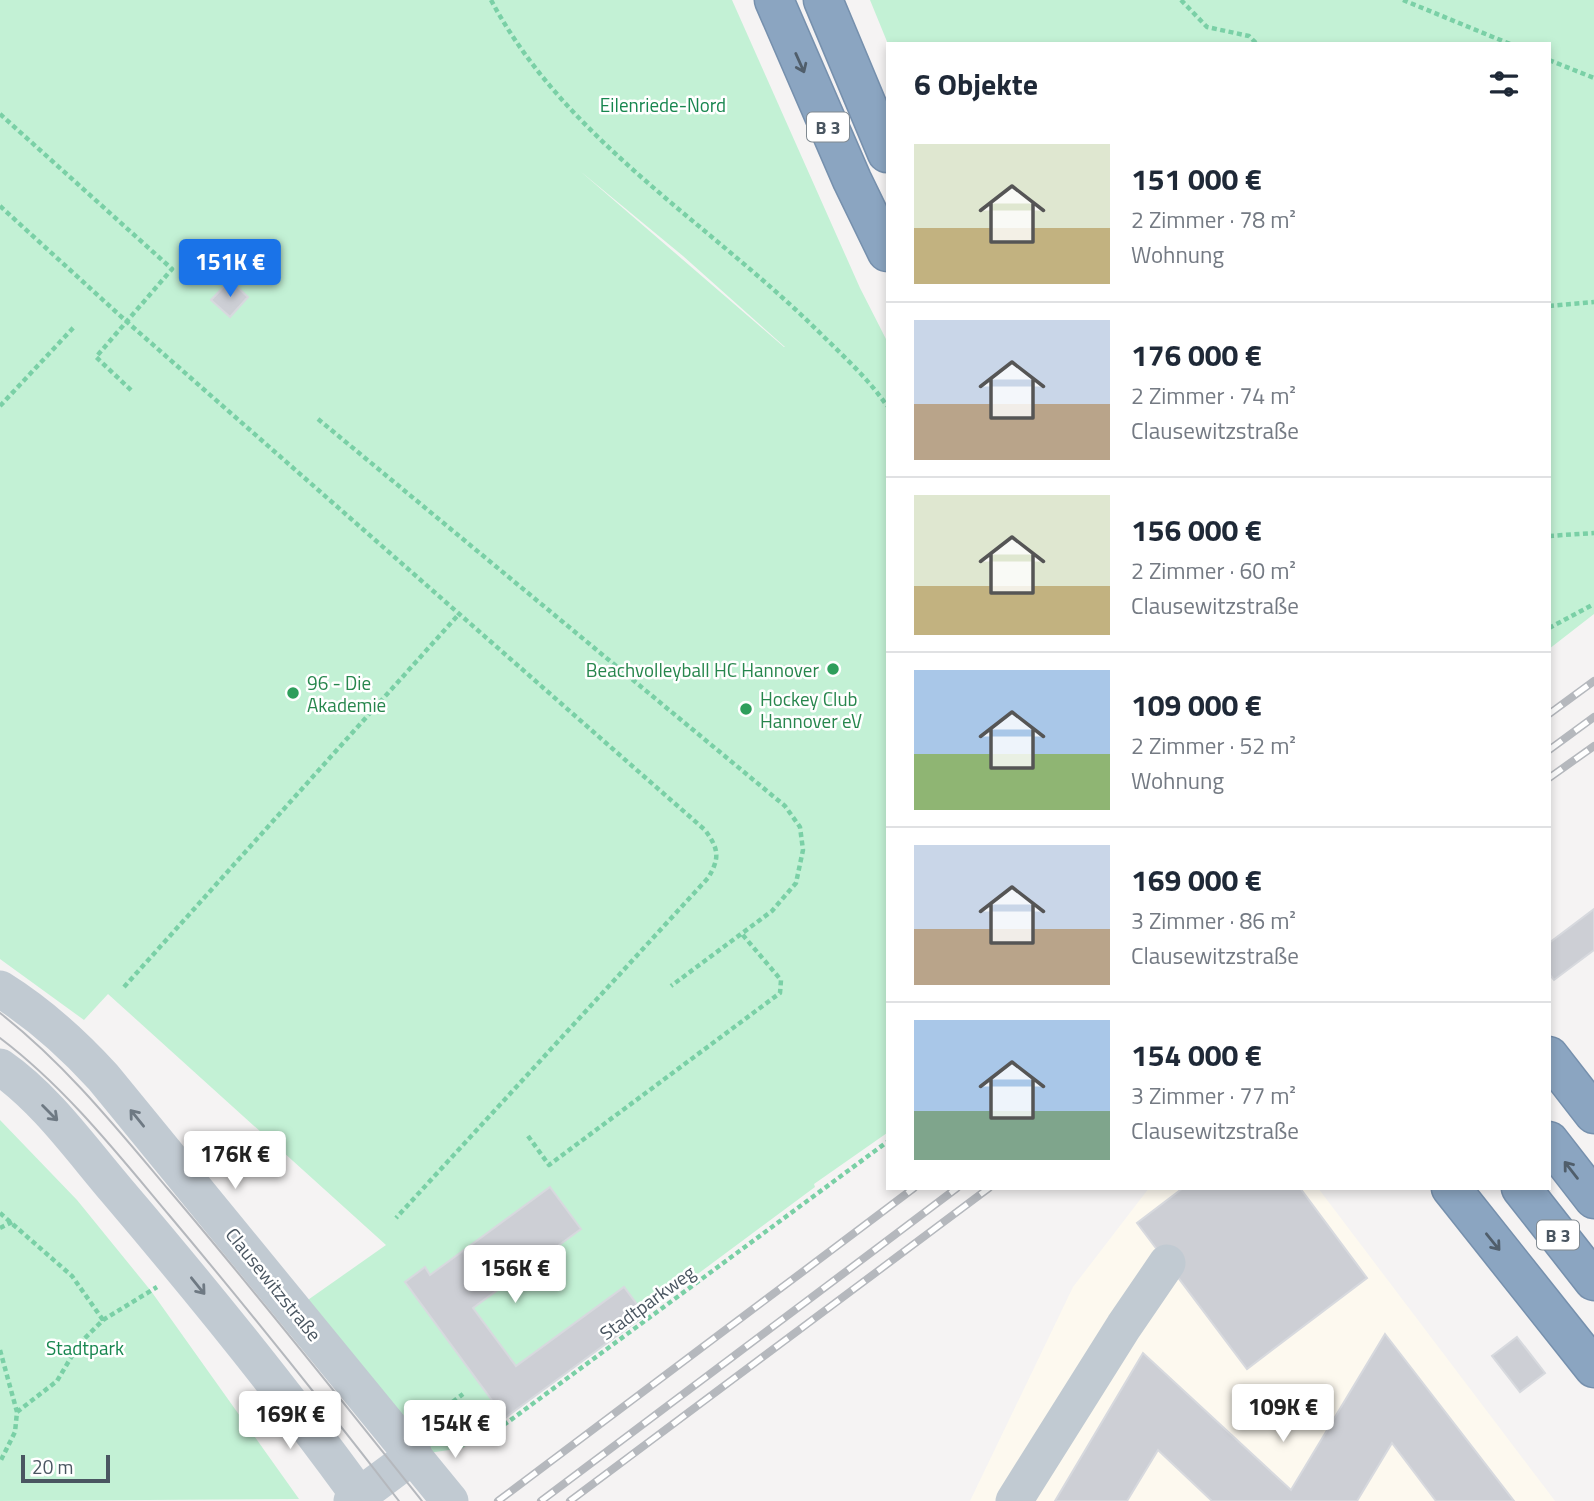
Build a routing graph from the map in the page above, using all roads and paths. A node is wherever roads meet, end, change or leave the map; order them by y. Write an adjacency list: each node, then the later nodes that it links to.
1 (491, 0): 19 (path)
2 (774, 0): 13 (highway, B 3, one-way to 13)
3 (823, 0): 11 (highway, B 3)
4 (1181, 0): 6 (path)
5 (1403, 0): 7 (path)
6 (1255, 42)
7 (1505, 42)
8 (1551, 61): 9 (path)
9 (1594, 78)
10 (0, 114): 16 (path)
11 (886, 151)
12 (0, 206): 16 (path)
13 (886, 250)
14 (1594, 302): 15 (path)
15 (1551, 306)
16 (126, 321): 18 (path); 25 (path)
17 (74, 327): 20 (path)
18 (133, 392)
19 (886, 404)
20 (0, 405)
21 (318, 419): 27 (path)
22 (1594, 533): 23 (path)
23 (1551, 536)
24 (1594, 604): 26 (path)
25 (459, 614): 29 (path); 41 (path)
26 (1551, 627)
27 (742, 933): 28 (path); 34 (path)
28 (671, 986)
29 (124, 987)
30 (0, 989): 53 (street, Clausewitzstraße, one-way to 30)
31 (1551, 1059): 33 (highway)
32 (0, 1067): 45 (street, one-way to 45)
33 (1594, 1114)
34 (528, 1136)
35 (886, 1143): 53 (path, Stadtparkweg)
36 (1551, 1144): 39 (highway, B 3, one-way to 36)
37 (1453, 1190): 50 (highway, one-way to 50)
38 (1523, 1190): 46 (highway, B 3)
39 (1594, 1199)
40 (0, 1213): 42 (path)
41 (396, 1218)
42 (13, 1222): 43 (path); 47 (path)
43 (0, 1228)
44 (1167, 1263): 57 (street)
45 (183, 1268): 47 (path); 55 (street, one-way to 55)
46 (1594, 1282)
47 (103, 1320): 52 (path)
48 (0, 1350): 49 (path)
49 (1, 1358): 52 (path)
50 (1594, 1368)
51 (463, 1394): 53 (path)
52 (17, 1412): 54 (path)
53 (427, 1445): 55 (street); 56 (street, Clausewitzstraße)
54 (0, 1462)
55 (358, 1499)
56 (450, 1501)
57 (1014, 1501)

